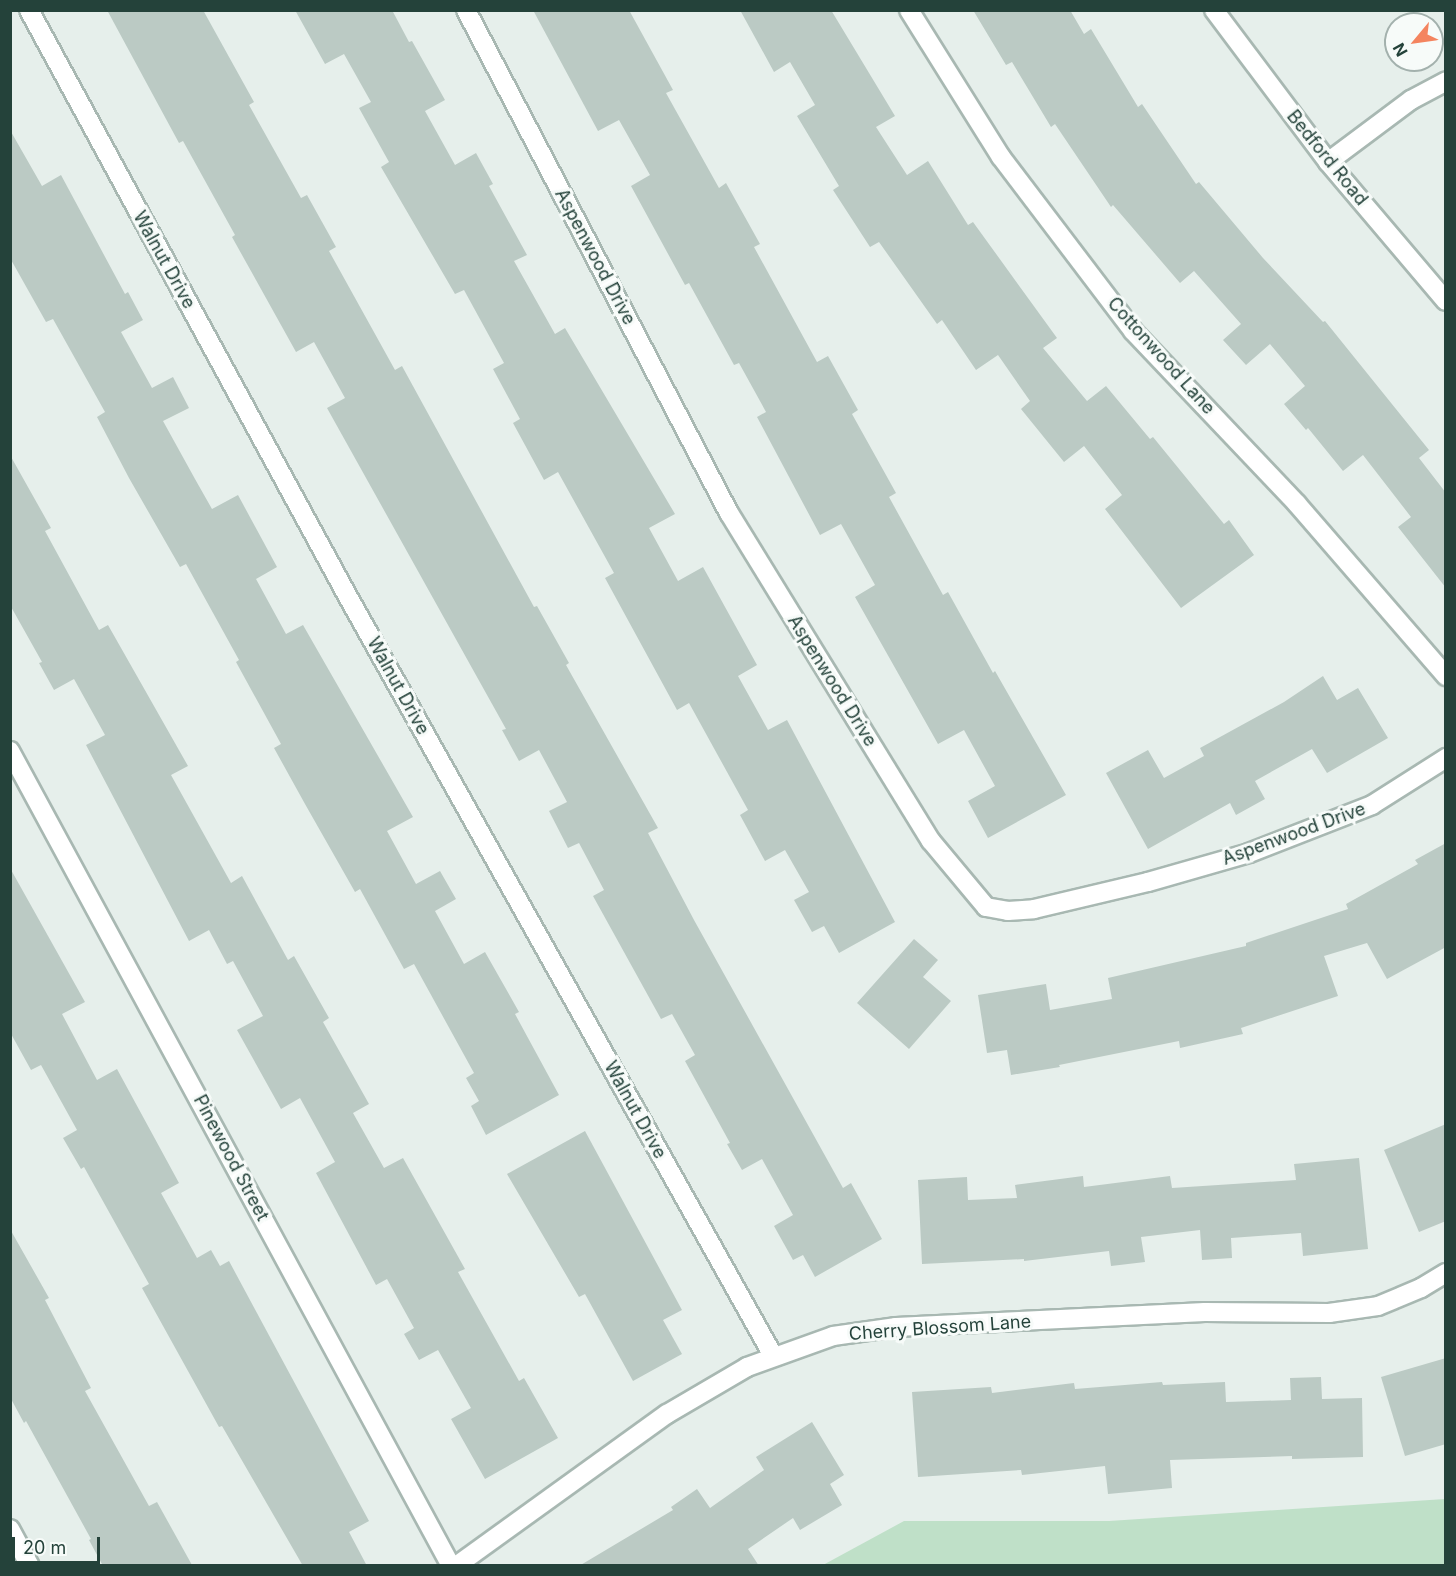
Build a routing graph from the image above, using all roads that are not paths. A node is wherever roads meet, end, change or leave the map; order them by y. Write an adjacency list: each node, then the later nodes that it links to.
1 (29, 10): 12 (street, Walnut Drive)
2 (466, 10): 10 (street, Aspenwood Drive)
3 (909, 10): 8 (street, Cottonwood Lane)
4 (1215, 10): 6 (street, Bedford Road)
5 (1446, 81): 6 (street)
6 (1328, 162): 7 (street, Bedford Road)
7 (1446, 301)
8 (1446, 676)
9 (10, 751): 15 (street, Pinewood Street)
10 (1446, 758)
11 (1446, 1273): 12 (street, Cherry Blossom Lane)
12 (774, 1357): 15 (street, Cherry Blossom Lane)
13 (10, 1529): 14 (street)
14 (30, 1566)
15 (454, 1566)

